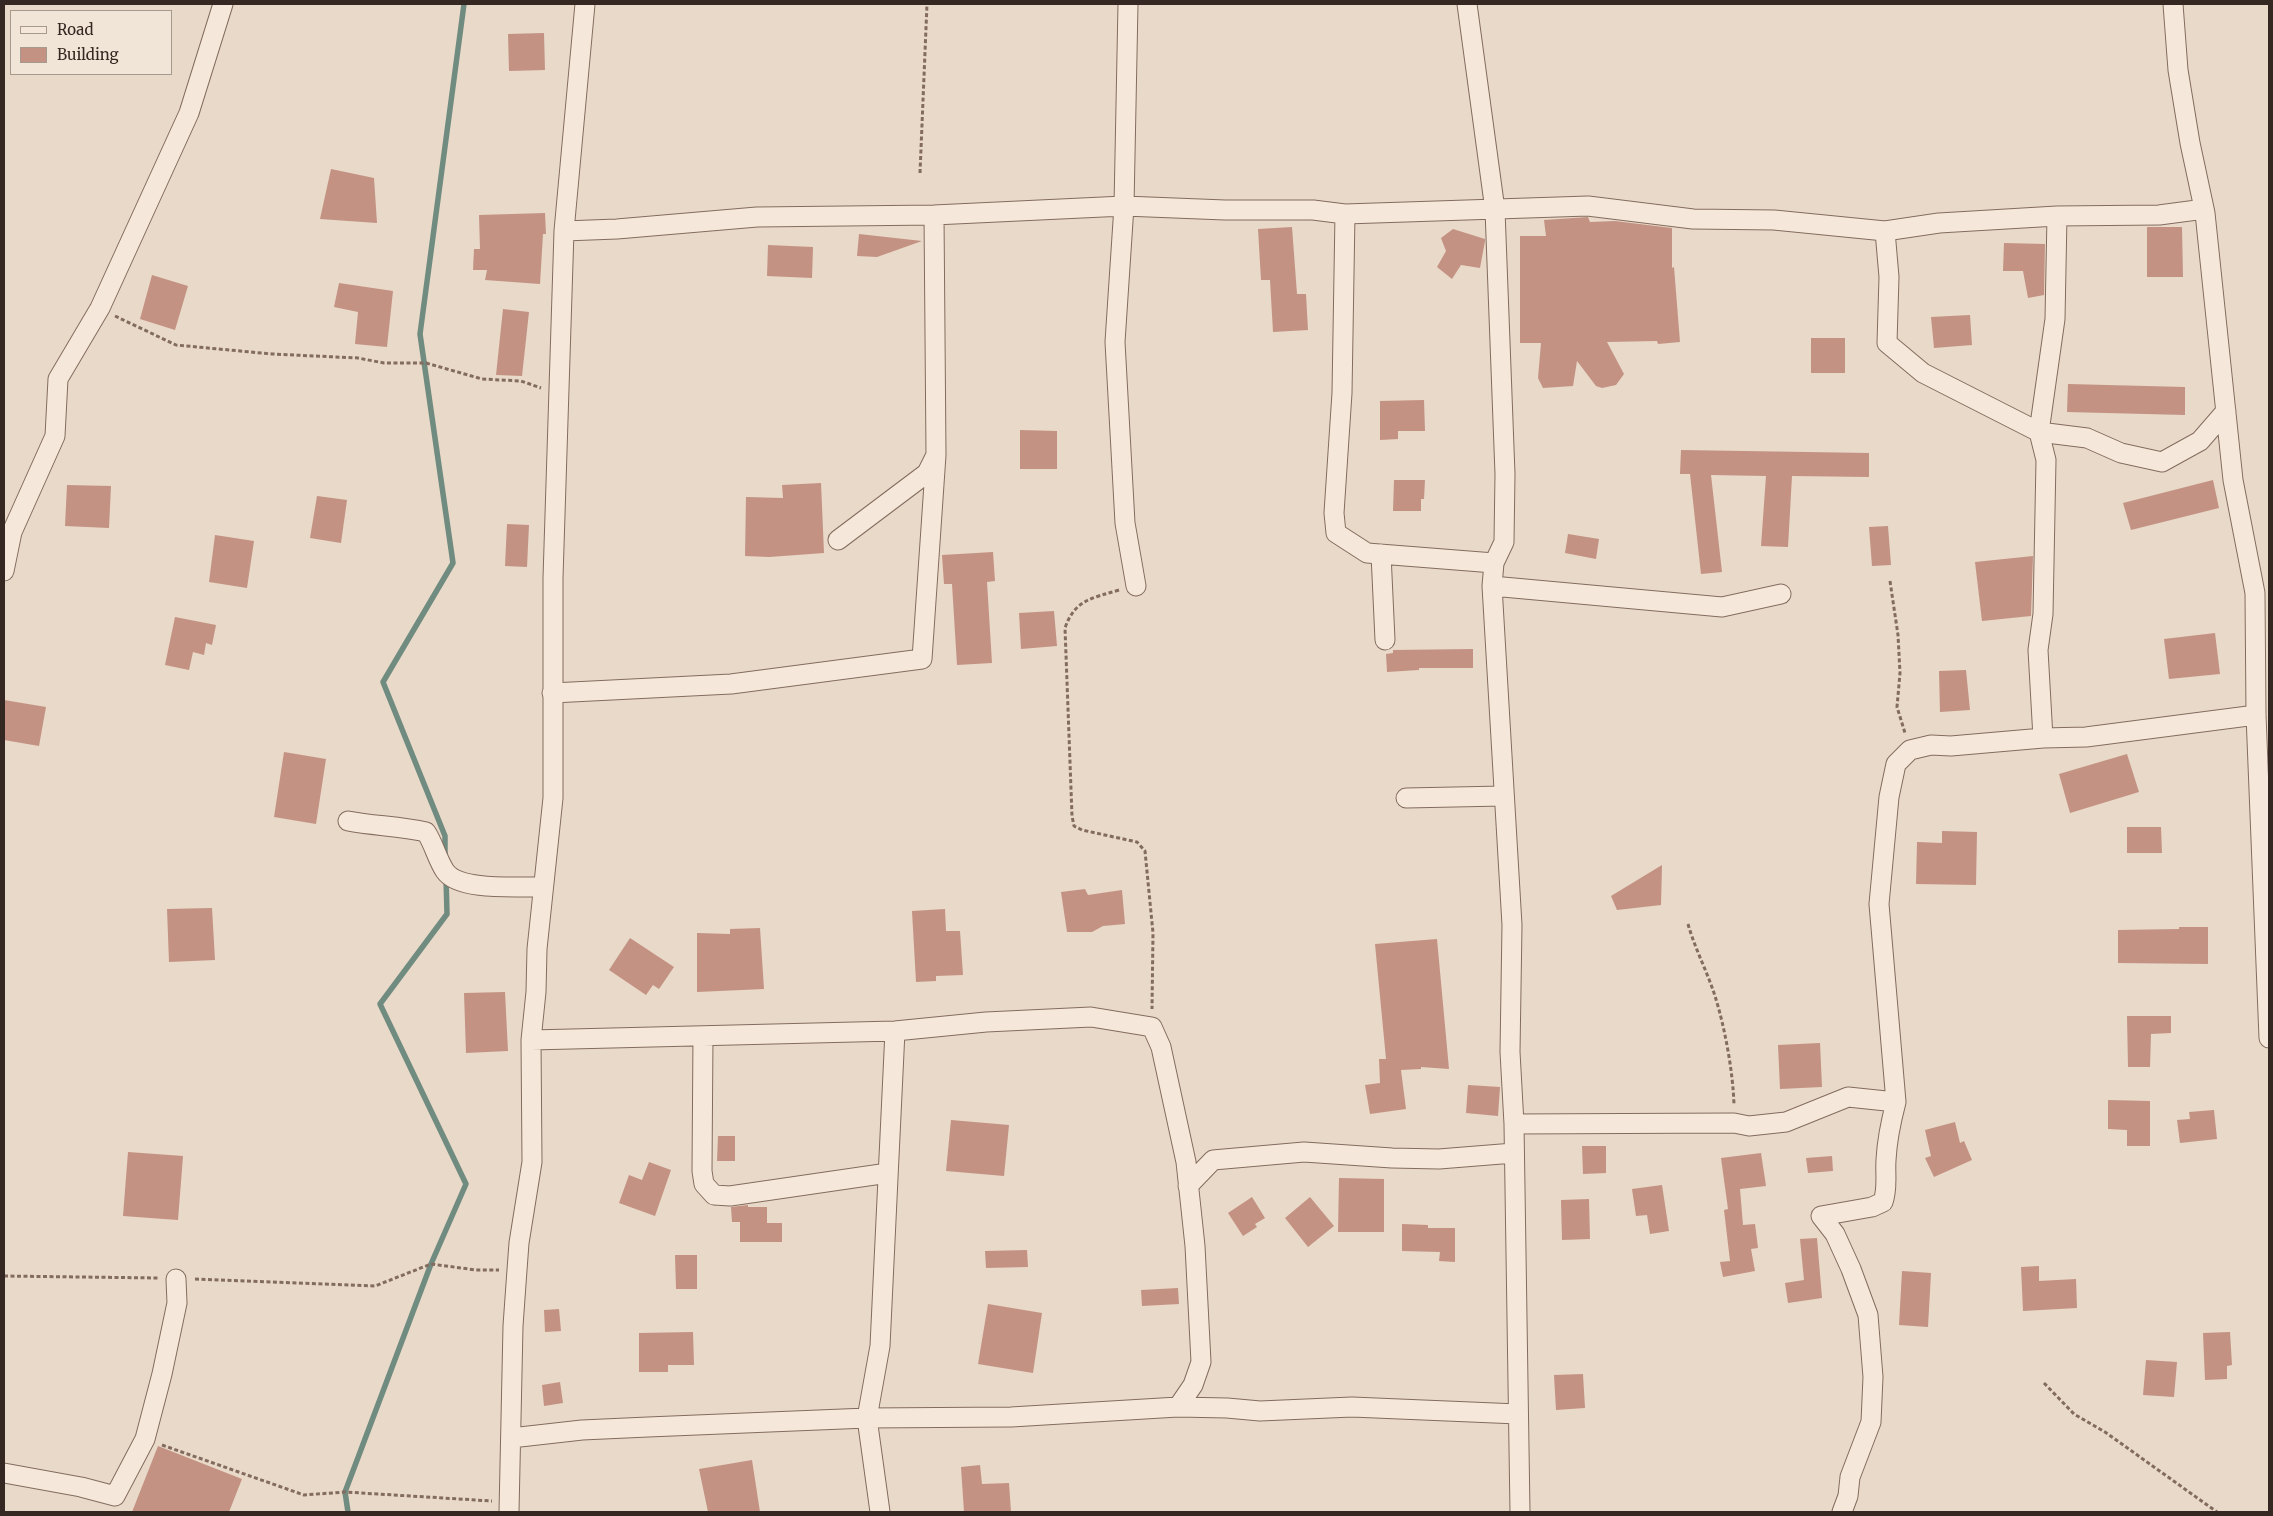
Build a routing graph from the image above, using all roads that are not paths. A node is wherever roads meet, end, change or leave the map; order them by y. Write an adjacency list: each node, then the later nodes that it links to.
1 (224, 4): 20 (street)
2 (586, 4): 12 (street)
3 (1128, 4): 6 (street)
4 (1467, 4): 7 (street)
5 (2172, 4): 8 (street)
6 (1124, 206): 9 (street); 10 (street); 21 (street)
7 (1495, 210): 9 (street); 13 (street); 19 (street)
8 (2205, 213): 11 (street); 14 (street)
9 (1345, 214): 18 (street)
10 (934, 215): 12 (street); 16 (street)
11 (2057, 216): 13 (street); 15 (street)
12 (564, 231): 25 (street)
13 (1885, 231): 15 (street)
14 (2226, 411): 15 (street); 26 (street)
15 (2039, 432): 27 (street)
16 (936, 455): 17 (street); 25 (street)
17 (838, 540)
18 (1381, 554): 19 (street); 24 (street)
19 (1494, 563): 22 (street)
20 (4, 571)
21 (1136, 586)
22 (1492, 586): 23 (street); 28 (street)
23 (1781, 594)
24 (1385, 640)
25 (552, 693): 31 (street)
26 (2256, 714): 27 (street); 34 (street)
27 (2043, 738): 36 (street)
28 (1503, 796): 29 (street); 37 (street)
29 (1406, 798)
30 (348, 821): 31 (street)
31 (543, 886): 35 (street)
32 (895, 1031): 33 (street); 38 (street); 41 (street)
33 (703, 1036): 35 (street); 41 (street)
34 (2269, 1038)
35 (531, 1040): 47 (street)
36 (1896, 1102): 37 (street); 53 (street)
37 (1514, 1124): 39 (street)
38 (1181, 1143): 40 (street); 42 (street)
39 (1514, 1153): 40 (street); 45 (street)
40 (1213, 1160): 42 (street)
41 (888, 1173): 46 (street)
42 (1188, 1186): 44 (street)
43 (176, 1278): 49 (street)
44 (1178, 1407): 45 (street); 46 (street)
45 (1518, 1414): 52 (street)
46 (867, 1418): 47 (street); 51 (street)
47 (511, 1438): 50 (street)
48 (4, 1472): 49 (street)
49 (112, 1504)
50 (509, 1507)
51 (880, 1512)
52 (1520, 1512)
53 (1842, 1512)

